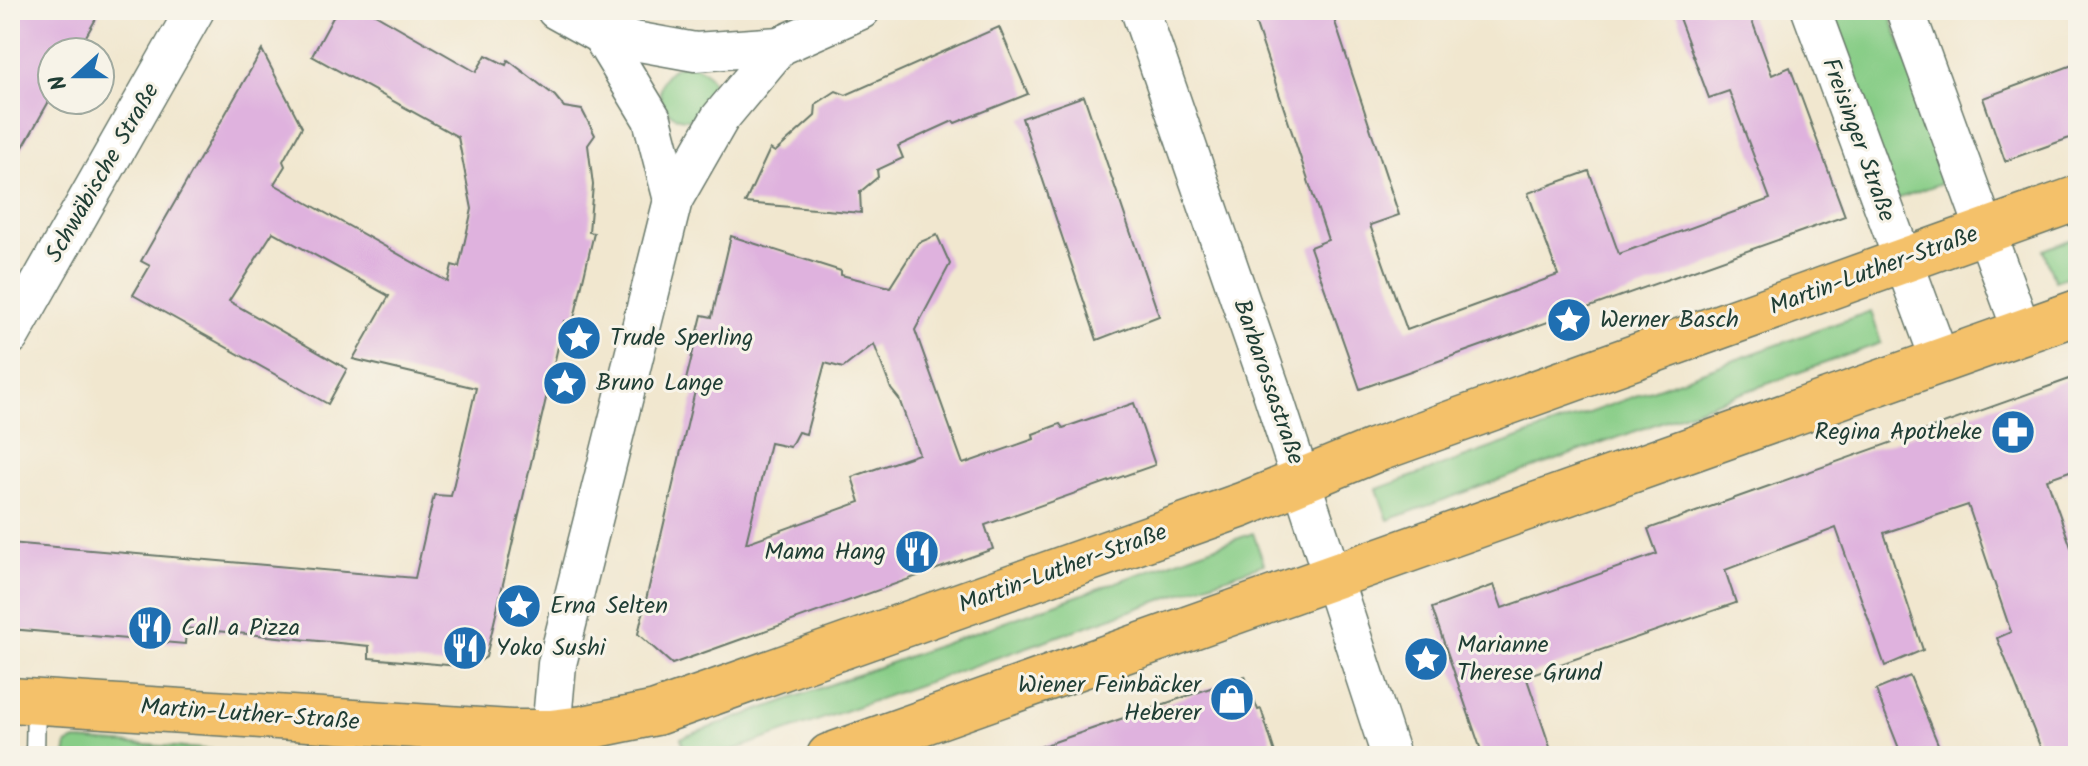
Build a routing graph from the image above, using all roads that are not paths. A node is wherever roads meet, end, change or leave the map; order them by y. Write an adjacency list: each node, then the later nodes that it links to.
1 (195, 10): 15 (street, Schwäbische Straße)
2 (556, 10): 7 (street)
3 (861, 10): 8 (street)
4 (1140, 10): 17 (street, Barbarossastraße)
5 (1811, 10): 12 (street, Freisinger Straße)
6 (1905, 10): 11 (street)
7 (601, 35): 8 (street); 10 (street)
8 (780, 46): 10 (street)
9 (2078, 198): 11 (main road, Martin-Luther-Straße)
10 (673, 200): 20 (street)
11 (1986, 231): 12 (main road, Martin-Luther-Straße); 14 (street)
12 (1903, 261): 16 (street, Freisinger Straße); 17 (main road, Martin-Luther-Straße)
13 (2078, 312): 14 (main road)
14 (2022, 331): 16 (main road)
15 (10, 336)
16 (1940, 360): 18 (main road)
17 (1301, 481): 18 (street, Barbarossastraße); 20 (main road, Martin-Luther-Straße)
18 (1334, 578): 22 (main road); 23 (street, Barbarossastraße)
19 (23, 700): 20 (main road, Martin-Luther-Straße); 21 (lane)
20 (551, 732)
21 (35, 756)
22 (829, 756)
23 (1391, 756)

